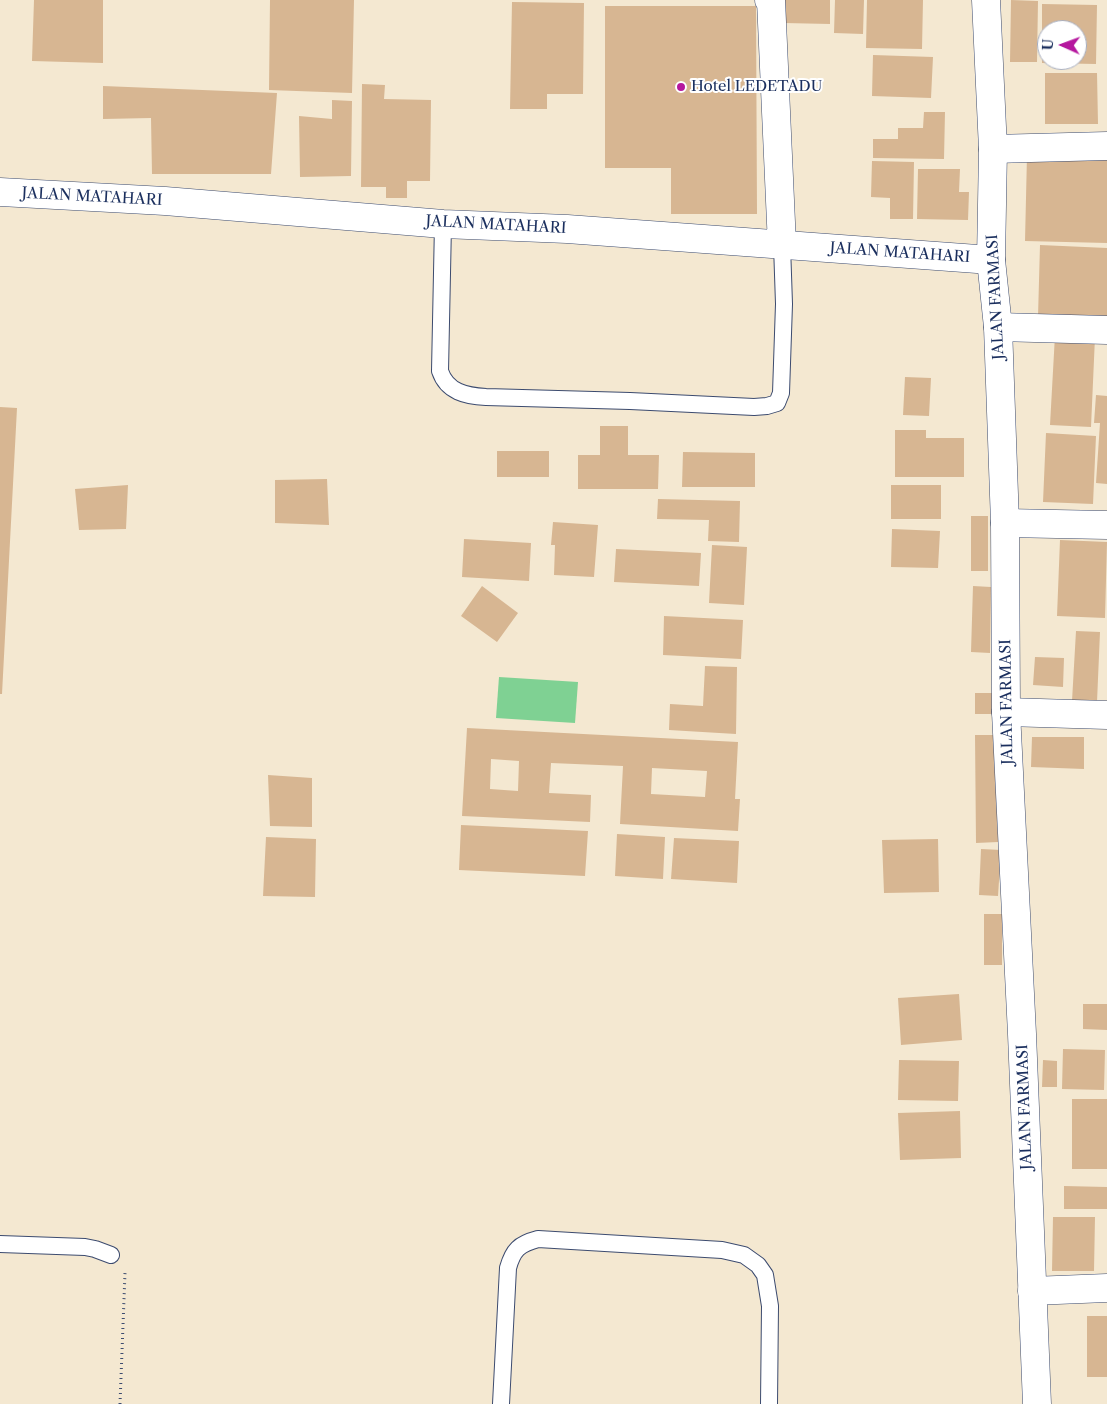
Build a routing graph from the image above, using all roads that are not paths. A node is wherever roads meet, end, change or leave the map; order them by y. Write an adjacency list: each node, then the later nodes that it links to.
1 (770, 0): 7 (street)
2 (986, 0): 4 (street, JALAN FARMASI)
3 (1107, 146): 4 (street)
4 (994, 149): 8 (street, JALAN FARMASI)
5 (0, 192): 6 (street, JALAN MATAHARI)
6 (443, 224): 7 (street, JALAN MATAHARI); 7 (lane)
7 (782, 245): 8 (street, JALAN MATAHARI)
8 (991, 260): 9 (street, JALAN FARMASI)
9 (998, 327): 10 (street); 11 (street, JALAN FARMASI)
10 (1107, 330)
11 (1005, 524): 12 (street); 13 (street, JALAN FARMASI)
12 (1107, 525)
13 (1006, 712): 14 (street); 18 (street, JALAN FARMASI)
14 (1107, 715)
15 (0, 1244): 16 (lane)
16 (111, 1255)
17 (1107, 1288): 18 (street)
18 (1032, 1291): 21 (street, JALAN FARMASI)
19 (501, 1404): 20 (lane)
20 (769, 1404)
21 (1037, 1404)

